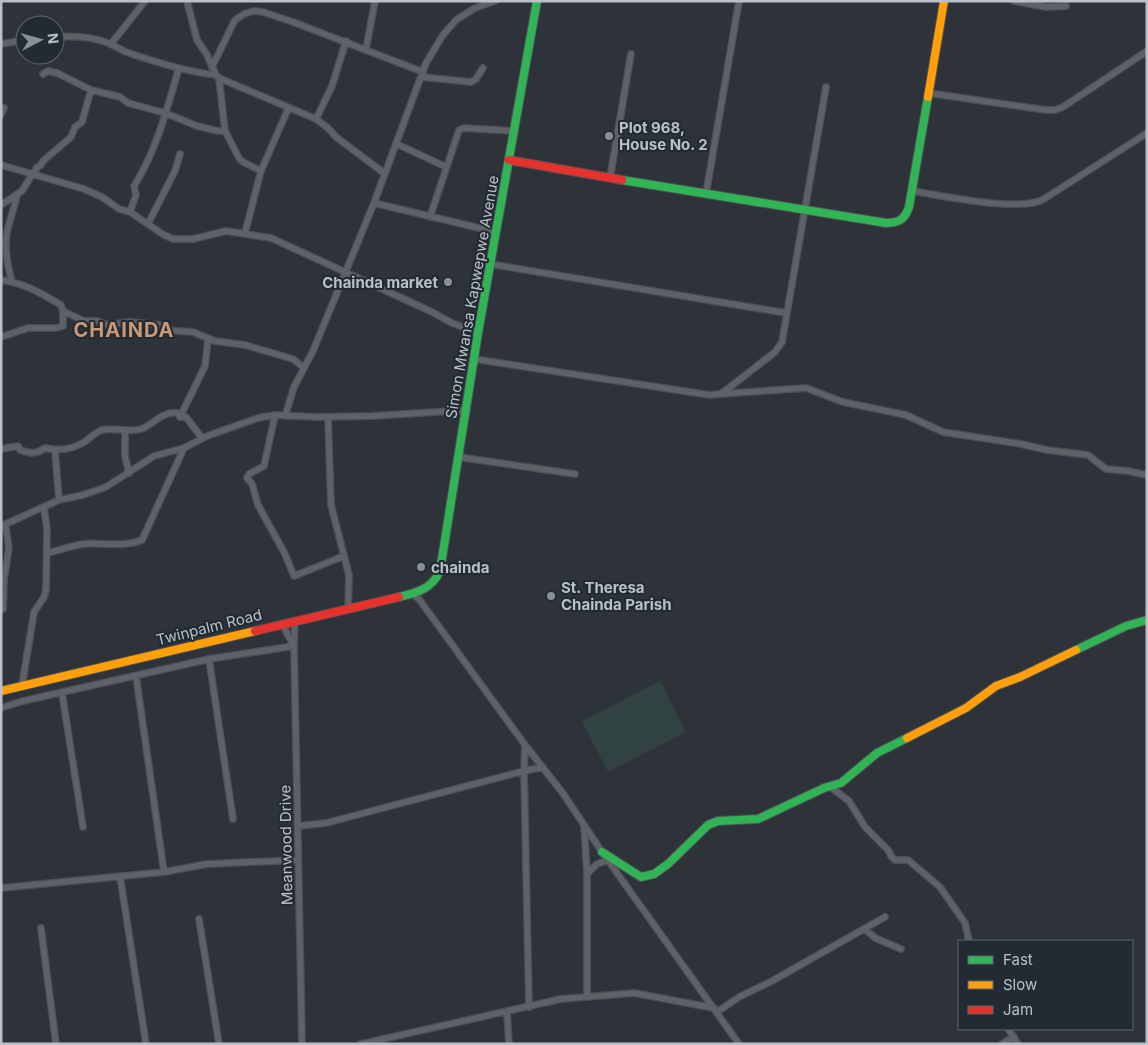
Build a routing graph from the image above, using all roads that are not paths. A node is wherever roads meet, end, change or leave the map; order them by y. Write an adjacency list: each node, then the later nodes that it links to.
1 (144, 1): 14 (street)
2 (187, 1): 18 (street)
3 (375, 1): 15 (street)
4 (494, 1): 22 (street)
5 (536, 1): 32 (street, Simon Mwansa Kapwepwe Avenue)
6 (739, 1): 46 (street)
7 (944, 1): 26 (street)
8 (1014, 1): 9 (street)
9 (1066, 6)
10 (65, 37): 14 (street)
11 (346, 41): 15 (street); 18 (street); 31 (street)
12 (15, 42): 13 (street)
13 (1, 44)
14 (111, 44): 19 (street)
15 (366, 49): 22 (street)
16 (1147, 51): 26 (street)
17 (631, 54): 43 (street)
18 (212, 67): 23 (street)
19 (179, 68): 23 (street); 29 (street)
20 (482, 68): 22 (street)
21 (43, 74): 25 (street)
22 (422, 75): 35 (street)
23 (218, 77): 28 (street); 33 (street)
24 (826, 87): 49 (street)
25 (91, 90): 29 (street); 41 (street)
26 (928, 93): 44 (street)
27 (4, 108): 30 (street)
28 (288, 109): 31 (street); 40 (street)
29 (165, 113): 33 (street); 50 (street)
30 (1, 115)
31 (316, 120): 42 (street)
32 (514, 131): 37 (street, Simon Mwansa Kapwepwe Avenue); 39 (street)
33 (225, 132): 40 (street)
34 (1147, 133): 44 (street)
35 (397, 144): 39 (street); 42 (street)
36 (180, 154): 52 (street)
37 (509, 160): 43 (street); 53 (street, Simon Mwansa Kapwepwe Avenue)
38 (1, 165): 41 (street)
39 (446, 167): 51 (street)
40 (261, 171): 54 (street)
41 (32, 173): 45 (street); 50 (street)
42 (384, 173): 47 (street)
43 (610, 178): 46 (street)
44 (911, 191): 49 (street)
45 (17, 194): 48 (street); 58 (street)
46 (706, 194): 49 (street)
47 (374, 203): 51 (street); 56 (street)
48 (1, 205)
49 (804, 210): 60 (street)
50 (130, 212): 52 (street)
51 (430, 216): 53 (street)
52 (148, 224): 54 (street)
53 (496, 232): 55 (street, Simon Mwansa Kapwepwe Avenue)
54 (245, 233): 56 (street)
55 (490, 264): 60 (street); 61 (street, Simon Mwansa Kapwepwe Avenue)
56 (346, 273): 61 (street); 65 (street)
57 (1, 280): 58 (street)
58 (12, 282): 59 (street)
59 (63, 311): 62 (street); 63 (street)
60 (786, 313): 66 (street)
61 (478, 334): 64 (street, Simon Mwansa Kapwepwe Avenue)
62 (1, 337)
63 (208, 339): 65 (street); 71 (street)
64 (474, 359): 66 (street); 67 (street, Simon Mwansa Kapwepwe Avenue)
65 (304, 368): 69 (street)
66 (710, 395): 80 (street)
67 (467, 410): 70 (street); 77 (street, Simon Mwansa Kapwepwe Avenue)
68 (276, 415): 69 (street); 73 (street); 85 (street)
69 (285, 416): 70 (street)
70 (328, 417): 85 (street)
71 (180, 418): 72 (street); 73 (street)
72 (125, 430): 76 (street); 78 (street)
73 (202, 438): 74 (street)
74 (184, 448): 78 (street); 84 (street)
75 (1, 449): 76 (street)
76 (55, 450): 81 (street)
77 (458, 457): 79 (street); 86 (street, Simon Mwansa Kapwepwe Avenue)
78 (129, 473): 81 (street)
79 (575, 474)
80 (1147, 475)
81 (59, 500): 82 (street)
82 (44, 508): 83 (street); 84 (street)
83 (3, 525): 89 (street)
84 (48, 553): 96 (street)
85 (344, 556): 88 (street)
86 (424, 590): 87 (street, Twinpalm Road)
87 (412, 594): 88 (street, Twinpalm Road); 100 (street)
88 (348, 609): 91 (street, Twinpalm Road)
89 (1, 610)
90 (1147, 620): 103 (street)
91 (295, 621): 92 (street, Twinpalm Road); 93 (street, Meanwood Drive)
92 (282, 624): 93 (street); 96 (street, Twinpalm Road)
93 (294, 646): 94 (street); 105 (street, Meanwood Drive)
94 (208, 659): 95 (street); 104 (street)
95 (136, 676): 98 (street); 111 (street)
96 (22, 686): 97 (street, Twinpalm Road)
97 (1, 691)
98 (62, 693): 99 (street); 107 (street)
99 (1, 708)
100 (525, 745): 101 (street); 102 (street)
101 (543, 767): 102 (street); 106 (street)
102 (524, 771): 105 (street); 122 (street)
103 (832, 788): 108 (street); 119 (street)
104 (232, 819)
105 (298, 826): 109 (street, Meanwood Drive)
106 (584, 826): 108 (street); 112 (street)
107 (83, 827)
108 (602, 852): 110 (street)
109 (298, 860): 111 (street); 130 (street, Meanwood Drive)
110 (608, 860): 112 (street); 123 (street)
111 (164, 872): 113 (street)
112 (587, 874): 121 (street)
113 (120, 876): 114 (street); 128 (street)
114 (1, 888)
115 (885, 917): 118 (street)
116 (199, 919): 129 (street)
117 (41, 928): 127 (street)
118 (864, 929): 120 (street); 123 (street)
119 (969, 940)
120 (901, 949)
121 (587, 996): 122 (street); 123 (street)
122 (528, 1007): 124 (street)
123 (715, 1010): 133 (street)
124 (507, 1012): 131 (street); 132 (street)
125 (1009, 1030): 126 (street)
126 (1014, 1037): 134 (street); 135 (street)
127 (56, 1044)
128 (146, 1044)
129 (220, 1044)
130 (302, 1044)
131 (361, 1044)
132 (509, 1044)
133 (739, 1044)
134 (1002, 1044)
135 (1018, 1044)

